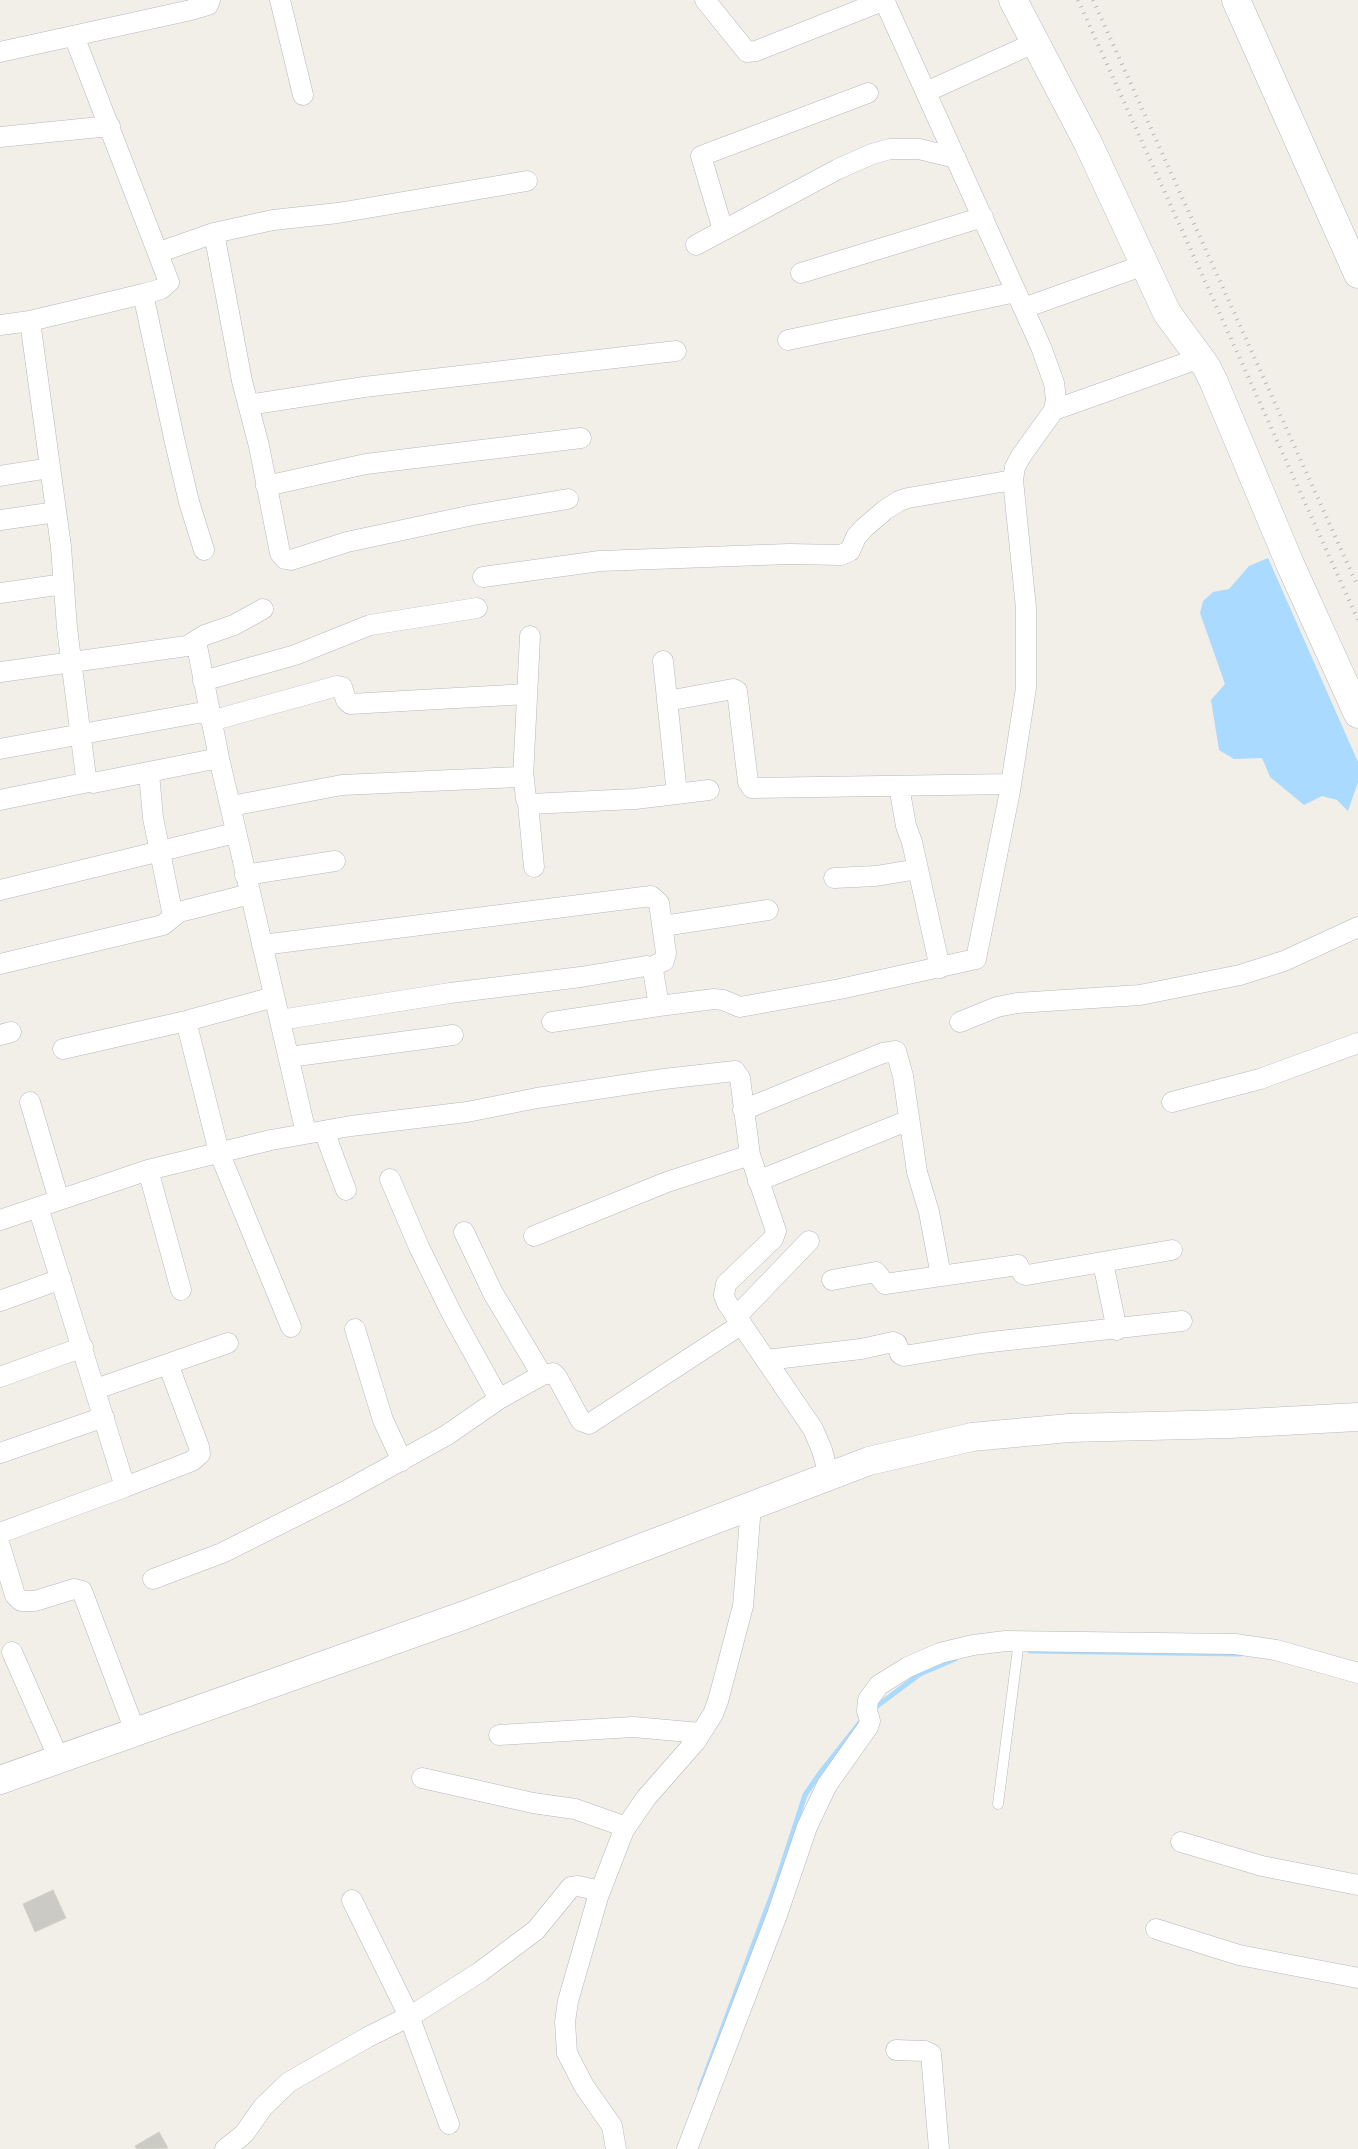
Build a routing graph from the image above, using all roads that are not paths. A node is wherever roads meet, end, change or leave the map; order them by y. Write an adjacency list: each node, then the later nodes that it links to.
1 (280, 0): 12 (street)
2 (705, 0): 3 (street)
3 (884, 0): 10 (street)
4 (1013, 0): 8 (street)
5 (1236, 0): 24 (street)
6 (213, 2): 7 (street)
7 (74, 36): 9 (street); 13 (street)
8 (1034, 43): 10 (street); 22 (street)
9 (0, 52)
10 (926, 92): 15 (street)
11 (868, 93): 18 (street)
12 (303, 95)
13 (110, 126): 14 (street); 21 (street)
14 (0, 137)
15 (956, 158): 17 (street); 18 (street)
16 (527, 181): 19 (street)
17 (983, 217): 23 (street); 26 (street)
18 (723, 230): 20 (street)
19 (214, 233): 21 (street); 32 (street)
20 (696, 245)
21 (160, 252): 25 (street)
22 (1144, 265): 26 (street); 31 (street)
23 (801, 273)
24 (1358, 274)
25 (143, 294): 27 (street); 42 (street)
26 (1020, 300): 29 (street); 33 (street)
27 (30, 321): 28 (street); 35 (street)
28 (0, 325)
29 (788, 340)
30 (676, 351): 32 (street)
31 (1200, 358): 33 (street); 56 (street)
32 (248, 405): 38 (street)
33 (1054, 410): 37 (street)
34 (581, 438): 38 (street)
35 (50, 468): 36 (street); 40 (street)
36 (0, 476)
37 (1012, 480): 43 (street); 64 (street)
38 (266, 486): 39 (street)
39 (568, 500)
40 (56, 512): 41 (street); 44 (street)
41 (0, 520)
42 (204, 550)
43 (483, 577)
44 (64, 584): 45 (street); 50 (street)
45 (0, 593)
46 (263, 608): 49 (street)
47 (477, 608): 53 (street)
48 (530, 636): 54 (street)
49 (196, 641): 50 (street); 53 (street)
50 (72, 661): 52 (street); 58 (street)
51 (663, 661): 55 (street)
52 (0, 672)
53 (203, 681): 57 (street)
54 (527, 694): 57 (street); 62 (street)
55 (667, 701): 65 (street); 67 (street)
56 (1358, 714)
57 (210, 716): 58 (street); 60 (street)
58 (81, 735): 59 (street); 63 (street)
59 (0, 749)
60 (219, 758): 61 (street); 70 (street)
61 (149, 773): 63 (street); 72 (street)
62 (523, 778): 69 (street); 70 (street)
63 (89, 782): 68 (street)
64 (1011, 784): 65 (street); 87 (street)
65 (899, 786): 75 (street)
66 (709, 790): 67 (street)
67 (677, 794): 69 (street)
68 (0, 800)
69 (528, 804): 74 (street)
70 (231, 806): 71 (street)
71 (235, 833): 72 (street); 76 (street)
72 (160, 851): 78 (street); 81 (street)
73 (335, 861): 76 (street)
74 (534, 867)
75 (918, 869): 77 (street); 87 (street)
76 (246, 875): 79 (street)
77 (834, 878)
78 (0, 890)
79 (250, 894): 81 (street); 84 (street)
80 (768, 910): 82 (street)
81 (173, 916): 85 (street)
82 (662, 926): 84 (street); 86 (street)
83 (1358, 927): 93 (street)
84 (262, 945): 88 (street)
85 (0, 964)
86 (651, 967): 89 (street); 90 (street)
87 (940, 968): 89 (street)
88 (274, 997): 90 (street); 91 (street)
89 (659, 1006): 92 (street)
90 (280, 1020): 97 (street)
91 (186, 1021): 96 (street); 103 (street)
92 (552, 1022)
93 (960, 1022)
94 (453, 1035): 97 (street)
95 (1358, 1043): 99 (street)
96 (63, 1049)
97 (289, 1057): 102 (street)
98 (30, 1102): 109 (street)
99 (1172, 1102)
100 (743, 1110): 101 (street); 102 (street); 104 (street)
101 (909, 1120): 107 (street); 117 (street)
102 (315, 1132): 103 (street); 108 (street)
103 (218, 1152): 105 (street); 124 (street)
104 (750, 1155): 107 (street); 113 (street)
105 (148, 1170): 109 (street); 120 (street)
106 (390, 1179): 134 (street)
107 (758, 1181): 122 (street)
108 (346, 1190)
109 (59, 1200): 110 (street)
110 (38, 1207): 111 (street); 118 (street)
111 (0, 1220)
112 (464, 1232): 131 (street)
113 (534, 1236)
114 (809, 1241): 122 (street)
115 (1172, 1250): 116 (street)
116 (1103, 1263): 117 (street); 126 (street)
117 (941, 1276): 119 (street)
118 (61, 1279): 121 (street); 128 (street)
119 (832, 1280)
120 (181, 1290)
121 (0, 1301)
122 (739, 1320): 129 (street); 131 (street)
123 (1182, 1322): 126 (street)
124 (291, 1327)
125 (355, 1329): 138 (street)
126 (1117, 1330): 129 (street)
127 (228, 1343): 130 (street)
128 (83, 1347): 132 (street); 133 (street)
129 (766, 1360): 139 (street)
130 (168, 1364): 133 (street); 140 (street)
131 (542, 1375): 134 (street)
132 (0, 1378)
133 (96, 1389): 135 (street)
134 (499, 1399): 138 (street)
135 (104, 1417): 137 (street); 140 (street)
136 (1358, 1417): 139 (street)
137 (0, 1453)
138 (402, 1462): 144 (street)
139 (829, 1476): 141 (street)
140 (125, 1487): 142 (street)
141 (751, 1506): 148 (street); 149 (street)
142 (0, 1533)
143 (0, 1546): 148 (street)
144 (153, 1579)
145 (1018, 1648): 147 (street); 154 (lane); 167 (street)
146 (12, 1652): 151 (street)
147 (1358, 1674)
148 (135, 1731): 151 (street)
149 (701, 1733): 150 (street); 155 (street)
150 (499, 1735)
151 (58, 1758): 153 (street)
152 (422, 1778): 155 (street)
153 (0, 1780)
154 (998, 1804)
155 (626, 1827): 158 (street)
156 (1181, 1842): 157 (street)
157 (1358, 1885)
158 (600, 1891): 162 (street); 166 (street)
159 (352, 1900): 162 (street)
160 (1156, 1929): 161 (street)
161 (1358, 1978)
162 (409, 2016): 164 (street); 165 (street)
163 (896, 2050): 168 (street)
164 (449, 2124)
165 (225, 2149)
166 (616, 2149)
167 (687, 2149)
168 (939, 2149)

